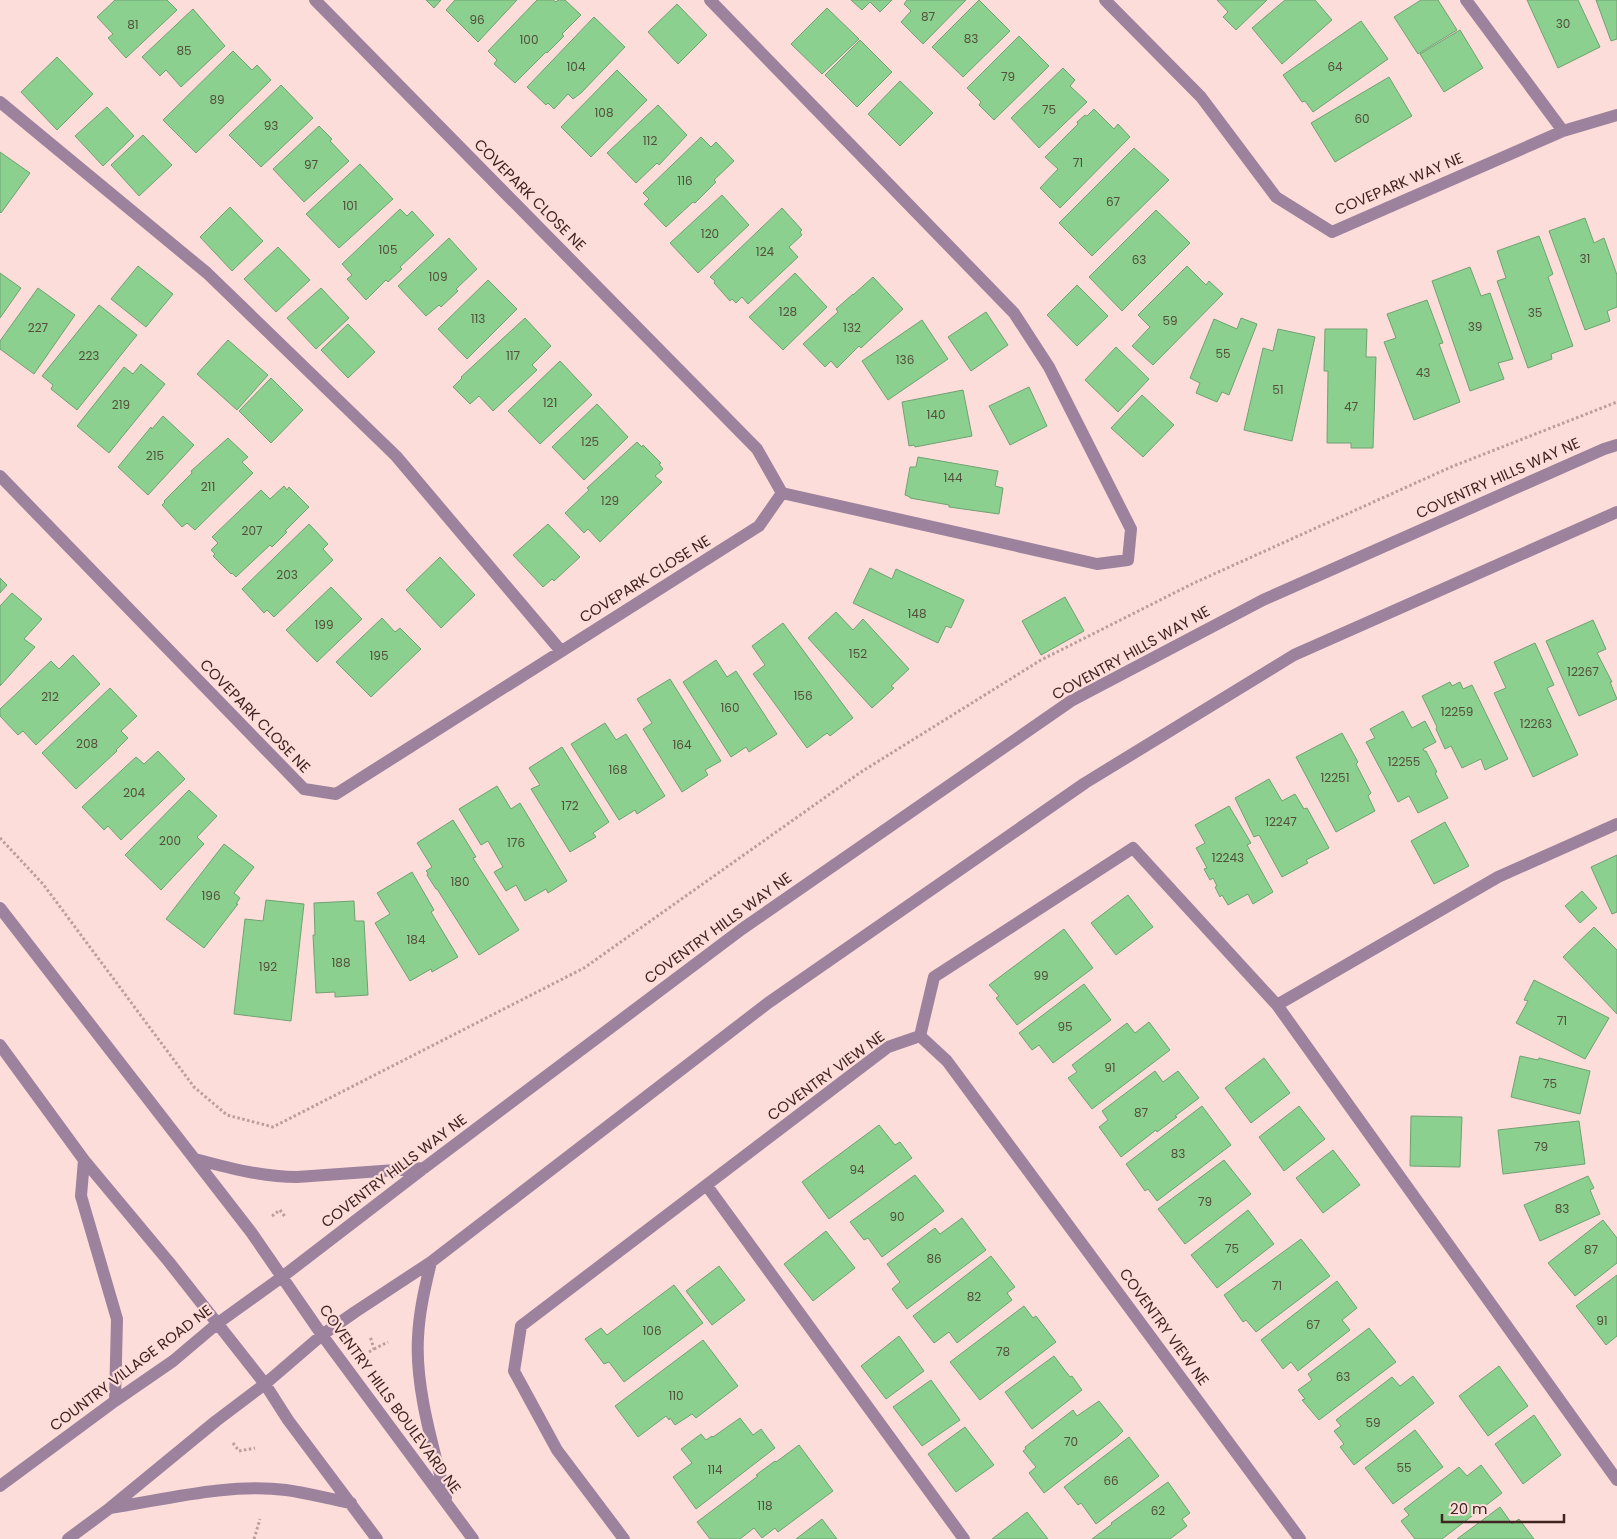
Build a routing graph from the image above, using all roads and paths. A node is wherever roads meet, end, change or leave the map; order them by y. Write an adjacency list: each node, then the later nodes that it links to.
1 (315, 0): 11 (street, COVEPARK CLOSE NE)
2 (710, 0): 11 (street)
3 (1105, 0): 7 (street, COVEPARK WAY NE)
4 (1466, 0): 7 (street)
5 (0, 102): 13 (street)
6 (1617, 115): 7 (street, COVEPARK WAY NE)
7 (1563, 131)
8 (1617, 402): 15 (path)
9 (1617, 445): 22 (street, COVENTRY HILLS WAY NE)
10 (0, 476): 13 (street, COVEPARK CLOSE NE)
11 (782, 493): 13 (street, COVEPARK CLOSE NE)
12 (1617, 512): 24 (street)
13 (561, 651)
14 (1617, 824): 17 (street)
15 (0, 838)
16 (0, 908): 20 (street)
17 (1277, 1005): 18 (street); 38 (street)
18 (920, 1036): 23 (street, COVENTRY VIEW NE); 50 (street, COVENTRY VIEW NE)
19 (0, 1045): 21 (street)
20 (195, 1159): 22 (street); 25 (street)
21 (84, 1160): 26 (street); 33 (street)
22 (424, 1168): 25 (street, COVENTRY HILLS WAY NE)
23 (706, 1186): 48 (street, COVENTRY VIEW NE); 49 (street)
24 (430, 1262): 28 (street); 41 (street)
25 (282, 1277): 26 (street, COUNTRY VILLAGE ROAD NE); 28 (street, COVENTRY HILLS BOULEVARD NE)
26 (218, 1324): 32 (street); 33 (street, COUNTRY VILLAGE ROAD NE)
27 (369, 1332): 30 (path)
28 (322, 1335): 32 (street); 41 (street, COVENTRY HILLS BOULEVARD NE)
29 (388, 1342): 30 (path)
30 (374, 1349): 31 (path)
31 (362, 1356)
32 (265, 1384): 40 (street); 42 (street)
33 (115, 1401): 39 (street, COUNTRY VILLAGE ROAD NE)
34 (228, 1437): 36 (path)
35 (255, 1448): 36 (path)
36 (240, 1451): 37 (path)
37 (240, 1457)
38 (1617, 1480)
39 (0, 1486)
40 (351, 1503): 42 (street); 46 (street)
41 (447, 1504): 47 (street, COVENTRY HILLS BOULEVARD NE)
42 (110, 1508): 44 (street)
43 (260, 1520): 45 (path)
44 (68, 1539)
45 (254, 1539)
46 (377, 1539)
47 (473, 1539)
48 (624, 1539)
49 (964, 1539)
50 (1300, 1539)

